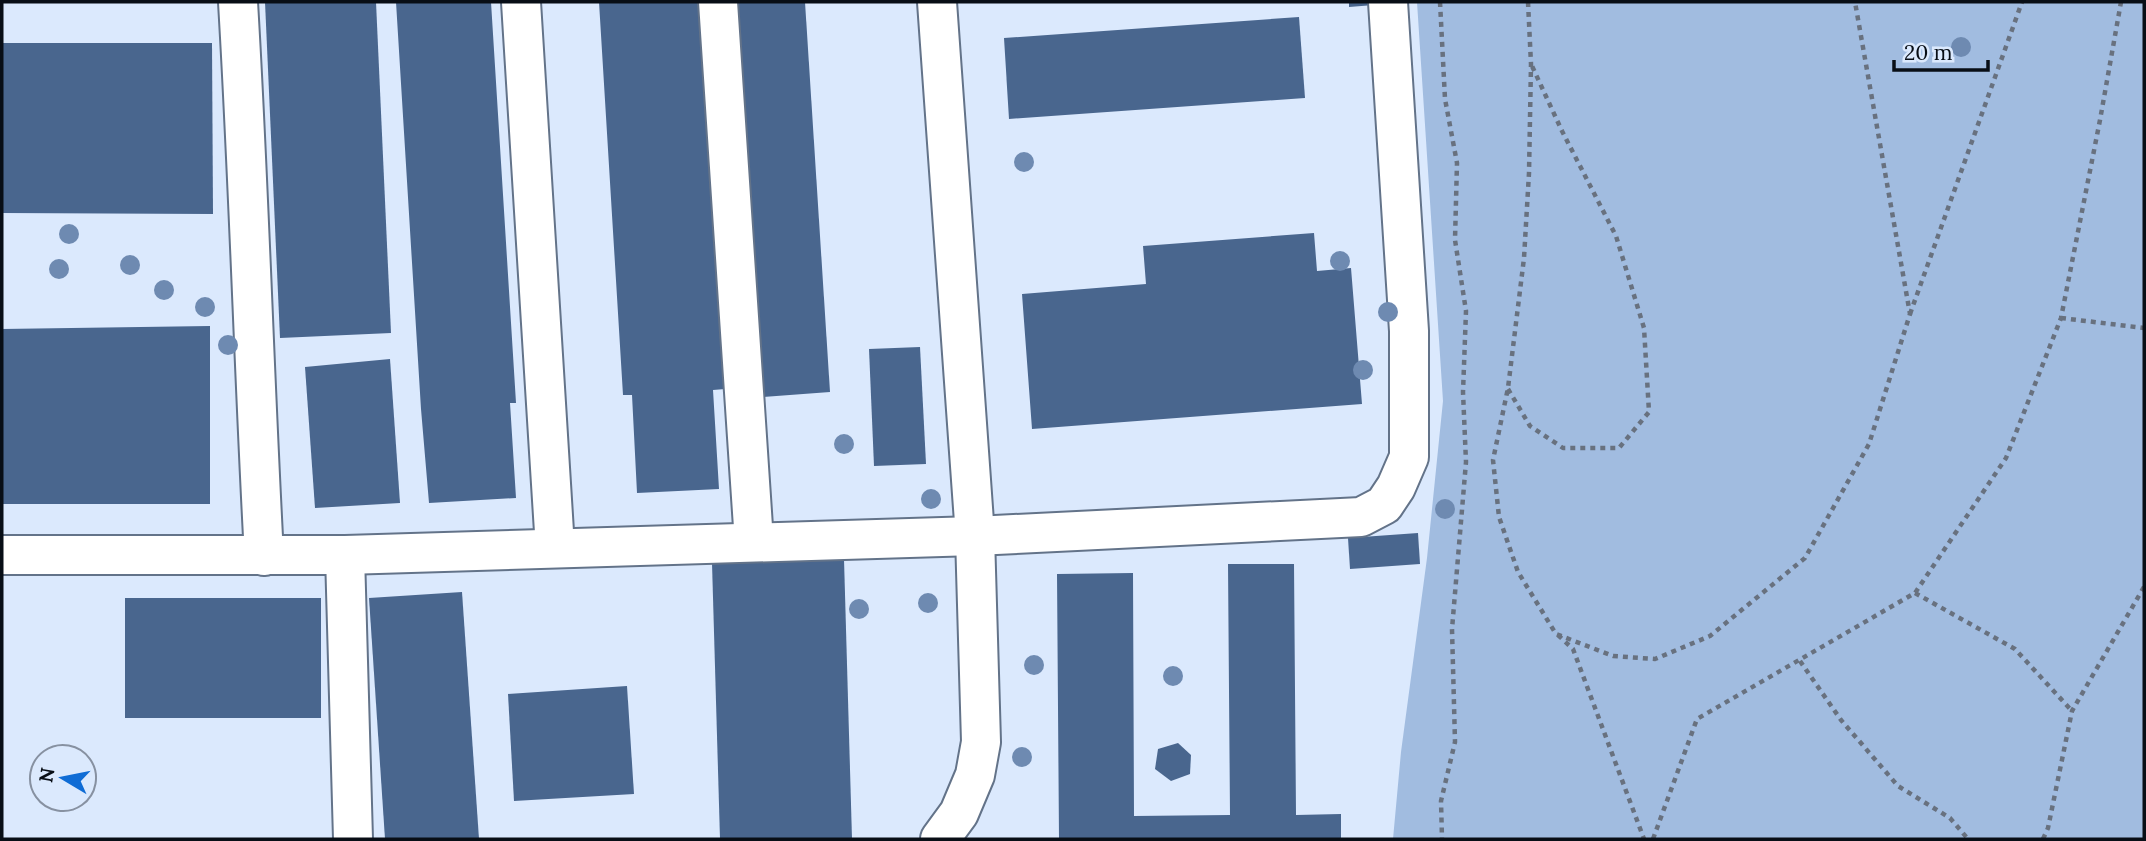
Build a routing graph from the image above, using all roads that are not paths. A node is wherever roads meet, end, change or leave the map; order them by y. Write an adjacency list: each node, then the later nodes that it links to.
1 (238, 2): 11 (lane)
2 (521, 2): 8 (lane)
3 (718, 2): 7 (lane)
4 (937, 2): 6 (lane)
5 (1388, 2): 6 (lane)
6 (975, 536): 7 (lane); 13 (lane)
7 (754, 542): 8 (lane)
8 (555, 548): 10 (lane)
9 (2, 555): 11 (lane)
10 (345, 555): 11 (lane); 12 (lane)
11 (264, 556)
12 (353, 839)
13 (940, 839)

